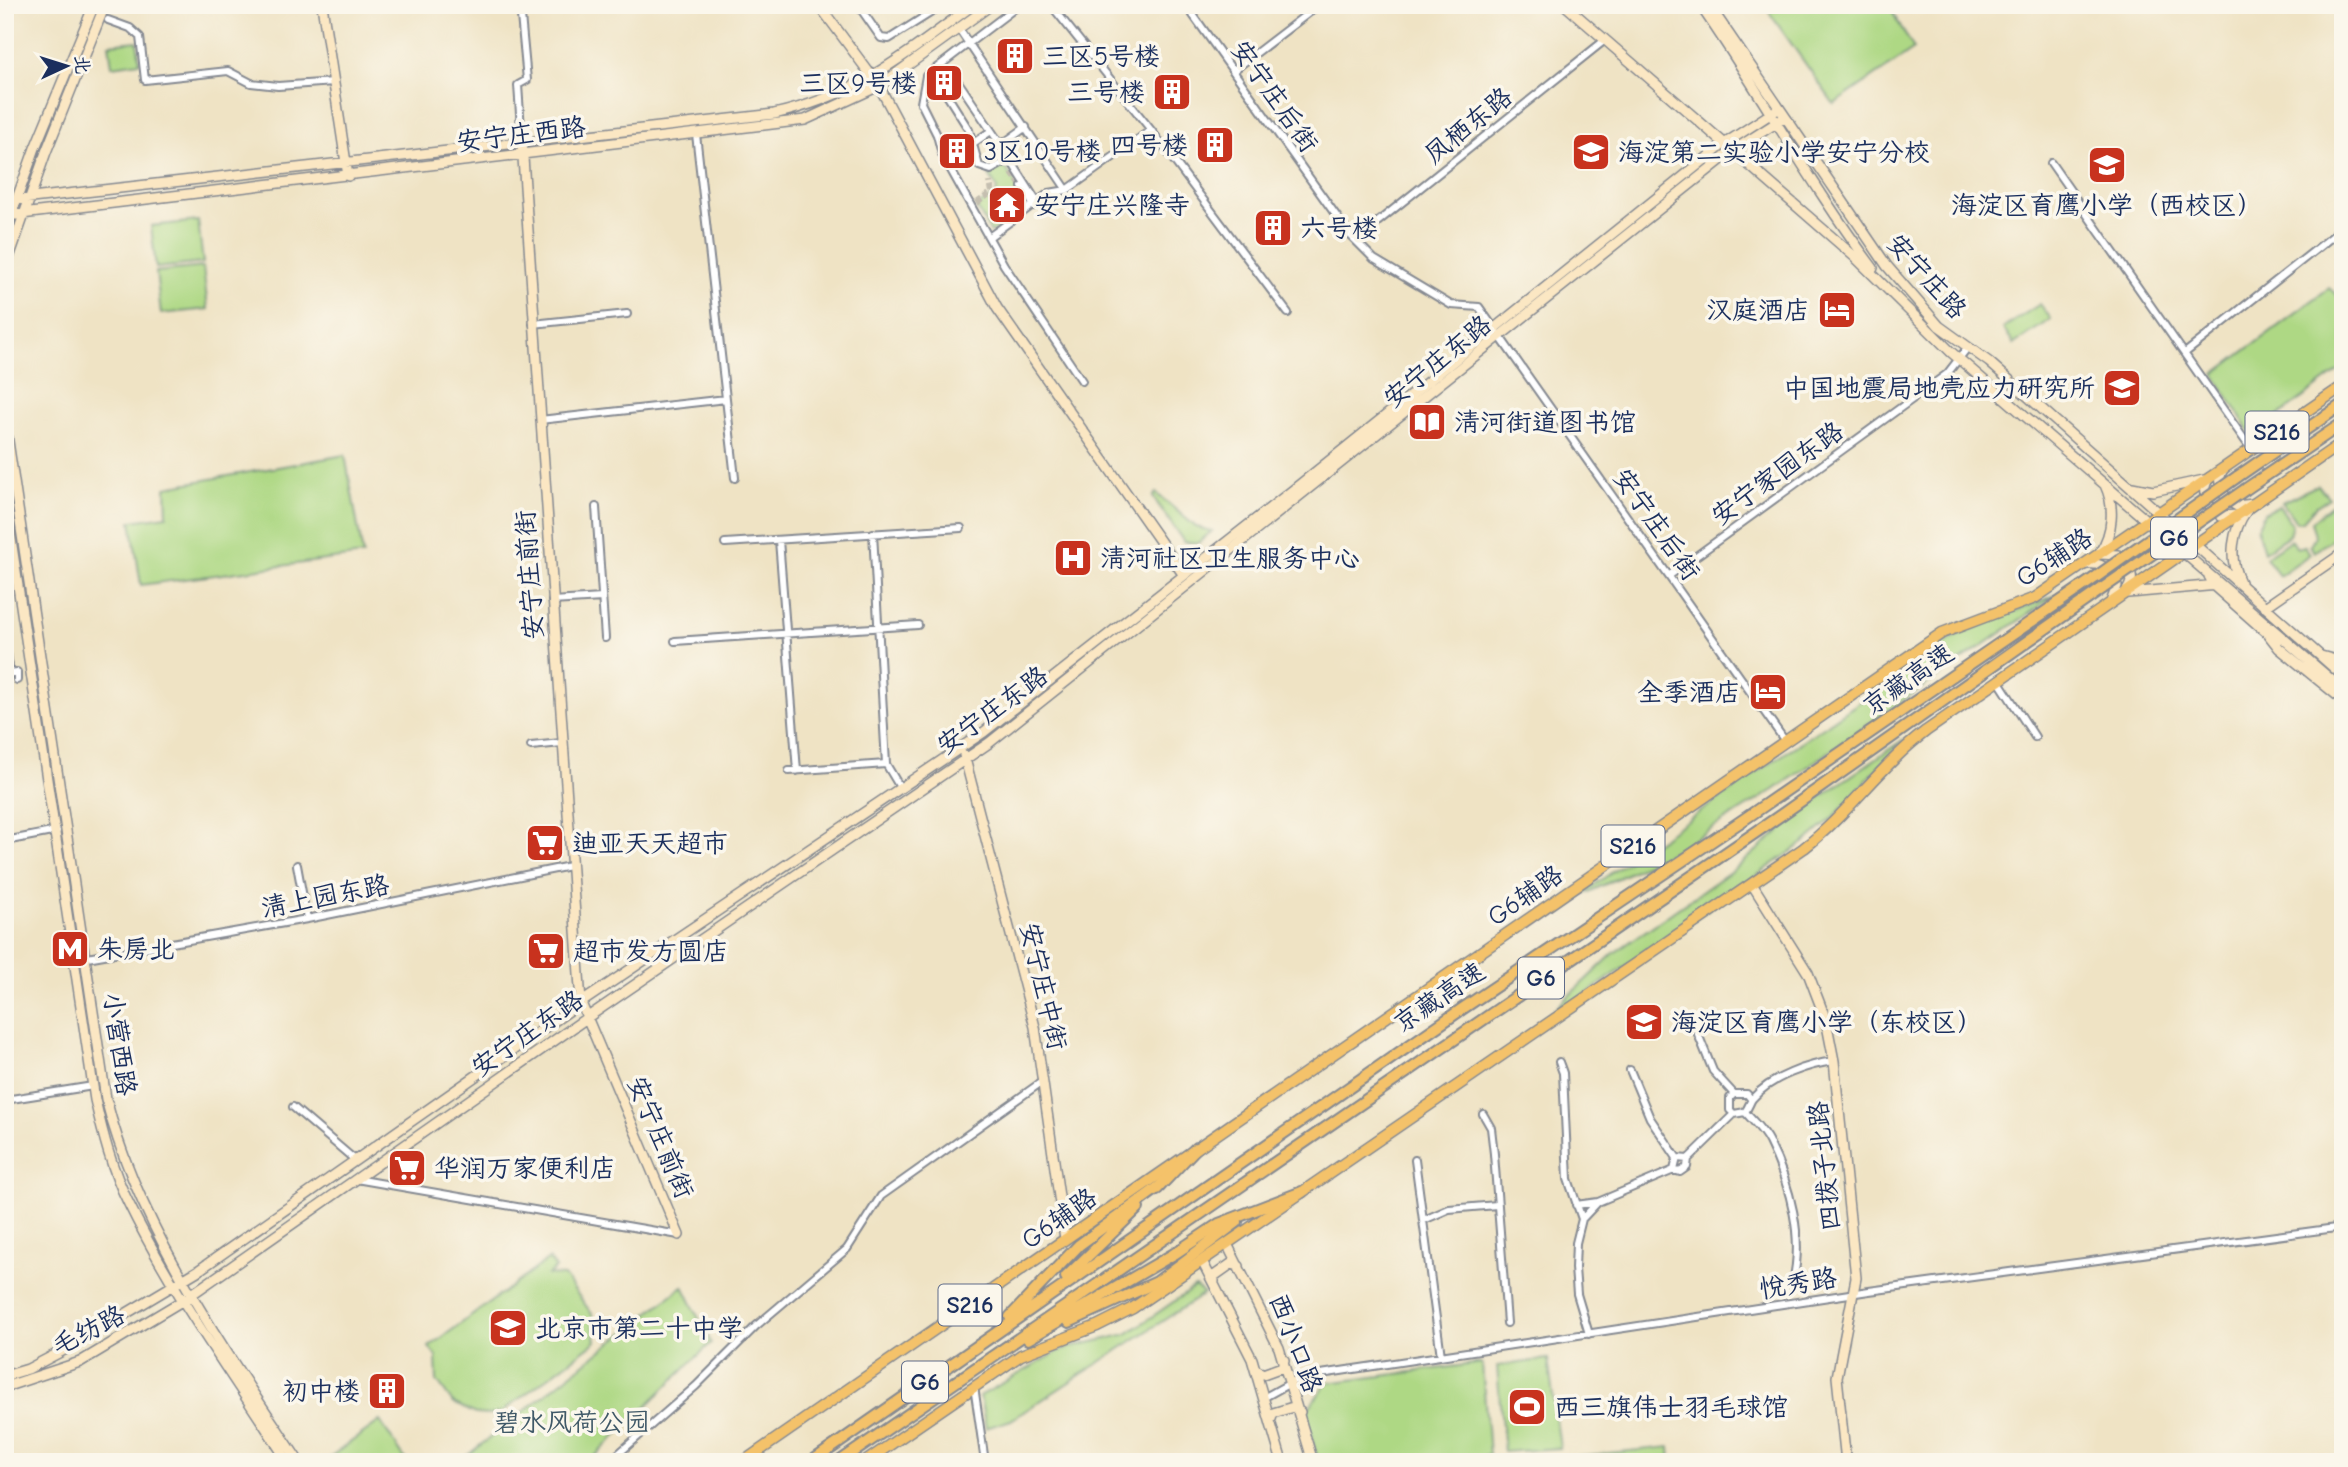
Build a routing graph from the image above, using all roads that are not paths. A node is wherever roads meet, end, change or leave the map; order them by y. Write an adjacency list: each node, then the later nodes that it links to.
1 (94, 5): 45 (main road)
2 (105, 5): 44 (main road)
3 (322, 5): 23 (main road)
4 (520, 5): 33 (street)
5 (819, 5): 22 (main road)
6 (858, 5): 7 (street)
7 (943, 5)
8 (973, 5): 22 (main road, 安宁庄西路)
9 (991, 5): 18 (main road, 安宁庄西路)
10 (1019, 5): 20 (street)
11 (1051, 5): 30 (street)
12 (1186, 5): 21 (street, 安宁庄后街)
13 (1319, 5): 21 (street)
14 (1565, 5): 19 (main road, 安宁庄路)
15 (1700, 5): 27 (main road)
16 (1709, 5): 27 (main road)
17 (108, 20): 23 (street)
18 (959, 29): 20 (street); 24 (main road, 安宁庄西路)
19 (1605, 40): 36 (main road, 安宁庄路); 53 (street, 凤栖东路)
20 (970, 44): 29 (street); 52 (street)
21 (1234, 70): 53 (street, 安宁庄后街)
22 (873, 77): 24 (main road); 33 (main road, 安宁庄西路)
23 (334, 82): 39 (main road)
24 (879, 86): 32 (main road, 安宁庄西路); 92 (main road)
25 (967, 94): 26 (street); 26 (street); 31 (street)
26 (952, 103): 34 (street)
27 (1775, 111): 28 (main road); 36 (main road, 安宁庄东路)
28 (1781, 120): 36 (main road, 安宁庄东路); 55 (main road, 安宁庄路); 60 (main road, 安宁庄路)
29 (1027, 127): 35 (street); 43 (street)
30 (1151, 130): 43 (street); 56 (street)
31 (991, 131): 34 (street); 35 (street)
32 (696, 134): 37 (main road, 安宁庄西路); 65 (street)
33 (522, 143): 37 (main road, 安宁庄前街); 39 (main road, 安宁庄西路)
34 (972, 144): 38 (street)
35 (1001, 145): 38 (street)
36 (1728, 147): 55 (main road, 安宁庄路); 59 (main road, 安宁庄东路)
37 (523, 156): 41 (main road, 安宁庄西路); 58 (main road, 安宁庄前街)
38 (1010, 159): 47 (street)
39 (346, 163): 41 (main road); 44 (main road, 安宁庄西路)
40 (2051, 163): 61 (street)
41 (348, 176): 48 (main road, 安宁庄西路)
42 (1021, 187): 47 (street)
43 (1067, 190): 47 (street)
44 (30, 198): 45 (main road, 安宁庄西路); 48 (main road)
45 (17, 199): 46 (main road, 安宁庄西路); 49 (main road)
46 (5, 201)
47 (1035, 204): 52 (street)
48 (23, 215): 49 (main road, 安宁庄西路); 54 (main road)
49 (8, 216): 51 (main road)
50 (2343, 228): 61 (street)
51 (5, 232)
52 (989, 237): 63 (street)
53 (1355, 240): 59 (street, 安宁庄后街)
54 (5, 269)
55 (1889, 289): 62 (main road, 安宁庄路)
56 (1288, 313)
57 (627, 314): 58 (street)
58 (533, 324): 67 (main road, 安宁庄前街)
59 (1499, 333): 92 (main road, 安宁庄东路); 93 (street, 安宁庄后街); 119 (main road, 安宁庄东路)
60 (1968, 347): 62 (street, 安宁家园东路); 76 (main road, 安宁庄路)
61 (2185, 353): 71 (street)
62 (1960, 359): 75 (main road, 安宁庄路); 93 (street, 安宁家园东路)
63 (1082, 382)
64 (2343, 386): 71 (main road, G6辅路 / S216)
65 (726, 399): 67 (street); 74 (street)
66 (2343, 404): 169 (highway, 京藏高速 / G6, bridge)
67 (540, 420): 98 (main road, 安宁庄前街)
68 (5, 421): 128 (main road, 小营西路)
69 (2343, 423): 175 (highway, 京藏高速 / G6, bridge)
70 (2343, 442): 78 (main road, S216)
71 (2251, 449): 72 (main road, G6辅路 / S216)
72 (2226, 467): 73 (main road, G6辅路 / S216); 78 (main road)
73 (2211, 477): 76 (main road); 80 (main road, G6辅路 / S216); 81 (main road)
74 (735, 478)
75 (2100, 478): 82 (main road, 安宁庄路); 90 (main road)
76 (2124, 482): 80 (main road, 安宁庄路)
77 (5, 499): 122 (main road, 小营西路)
78 (2254, 503): 81 (main road, S216); 95 (main road)
79 (596, 507): 96 (street)
80 (2159, 513): 82 (main road, G6辅路 / S216); 87 (main road, 安宁庄路)
81 (2239, 514): 87 (main road, S216)
82 (2148, 520): 88 (main road, 安宁庄路); 90 (main road, G6辅路 / S216)
83 (961, 528): 84 (street)
84 (873, 533): 85 (street); 101 (street)
85 (779, 540): 86 (street); 102 (street)
86 (725, 543)
87 (2195, 545): 88 (main road, S216); 95 (main road, 安宁庄路)
88 (2184, 552): 94 (main road, 安宁庄路); 97 (main road, S216)
89 (2343, 553): 99 (main road)
90 (2096, 556): 91 (main road, G6辅路 / S216); 97 (main road)
91 (2081, 567): 97 (main road); 115 (main road, G6辅路 / S216)
92 (1183, 574): 118 (main road, 安宁庄东路)
93 (1670, 575): 115 (street, 安宁庄后街)
94 (2216, 587): 97 (main road); 112 (main road); 113 (main road)
95 (2245, 589): 99 (main road, 安宁庄路)
96 (602, 598): 98 (street); 103 (street)
97 (2118, 598): 111 (main road, S216)
98 (552, 601): 116 (main road, 安宁庄前街)
99 (2265, 607): 106 (main road, 安宁庄路)
100 (918, 625): 101 (street)
101 (878, 626): 102 (street); 120 (street)
102 (786, 633): 105 (street); 120 (street)
103 (605, 638)
104 (5, 639): 108 (street)
105 (675, 641)
106 (2318, 654): 107 (main road); 109 (main road, 安宁庄路)
107 (2343, 662)
108 (8, 674): 110 (street)
109 (2343, 676)
110 (17, 680)
111 (1998, 680): 114 (street); 126 (main road, S216)
112 (2343, 690)
113 (2343, 700)
114 (2035, 737)
115 (1785, 741): 144 (main road, G6辅路 / S216)
116 (562, 743): 117 (street); 125 (main road, 安宁庄前街)
117 (531, 746)
118 (960, 747): 119 (main road, 安宁庄中街); 121 (main road, 安宁庄东路)
119 (965, 757): 130 (main road, 安宁庄东路); 135 (main road, 安宁庄中街)
120 (886, 764): 121 (street)
121 (901, 789): 129 (main road, 安宁庄东路)
122 (57, 831): 123 (street); 136 (main road, 小营西路)
123 (5, 841)
124 (297, 865): 127 (street)
125 (570, 866): 127 (street, 清上园东路); 129 (main road, 安宁庄前街)
126 (1752, 884): 132 (main road, 四拨子北路); 152 (main road, S216)
127 (307, 919): 128 (street, 清上园东路)
128 (87, 958): 164 (main road, 小营西路)
129 (581, 1003): 130 (main road, 安宁庄前街); 147 (main road, 安宁庄东路)
130 (588, 1017): 150 (main road, 安宁庄东路); 159 (main road, 安宁庄前街)
131 (1698, 1034): 137 (street)
132 (1835, 1061): 138 (street); 167 (main road, 四拨子北路)
133 (1559, 1062): 155 (street)
134 (1630, 1070): 145 (street)
135 (1043, 1081): 160 (main road, 安宁庄中街); 186 (street)
136 (93, 1086): 139 (street); 164 (main road, 小营西路)
137 (1734, 1094): 138 (street); 143 (street)
138 (1751, 1099): 141 (street)
139 (5, 1100)
140 (293, 1107): 147 (street)
141 (1745, 1112): 143 (street); 166 (street)
142 (1483, 1114): 154 (street)
143 (1734, 1114): 146 (street)
144 (1196, 1148): 151 (highway); 160 (main road, G6辅路 / S216)
145 (1677, 1158): 146 (street); 149 (street)
146 (1688, 1159): 149 (street)
147 (355, 1160): 164 (main road, 安宁庄东路)
148 (1415, 1160): 157 (street)
149 (1674, 1170): 153 (street)
150 (355, 1179): 159 (street); 168 (main road, 安宁庄东路)
151 (1160, 1185): 169 (highway); 171 (highway)
152 (1302, 1192): 161 (main road, S216); 175 (highway)
153 (1598, 1202): 155 (street); 156 (street)
154 (1497, 1205): 157 (street); 170 (street)
155 (1576, 1206): 156 (street)
156 (1582, 1219): 172 (street)
157 (1424, 1220): 173 (street)
158 (2343, 1227): 167 (street, 悦秀路)
159 (679, 1235)
160 (1065, 1239): 187 (main road, G6辅路 / S216)
161 (1227, 1244): 162 (main road, S216); 163 (main road, 西小口路)
162 (1202, 1261): 165 (main road, 西小口路); 179 (main road, S216)
163 (1239, 1266): 165 (main road); 174 (main road, 西小口路)
164 (179, 1281): 168 (main road, 小营西路); 177 (main road, 毛纺路)
165 (1214, 1282): 176 (main road, 西小口路)
166 (1792, 1285)
167 (1855, 1293): 172 (street, 悦秀路); 194 (main road, 四拨子北路)
168 (189, 1297): 180 (main road, 毛纺路); 184 (main road, 小营西路); 185 (main road, 小营西路)
169 (1039, 1302): 171 (highway, 京藏高速 / G6)
170 (1507, 1322)
171 (992, 1334): 188 (highway, 京藏高速 / G6)
172 (1589, 1334): 173 (street, 悦秀路)
173 (1441, 1356): 178 (street, 悦秀路)
174 (1284, 1360): 176 (main road); 178 (main road, 西小口路)
175 (978, 1365): 189 (highway, 京藏高速 / G6)
176 (1256, 1370): 181 (main road, 西小口路)
177 (5, 1376)
178 (1292, 1381): 181 (street, 悦秀路); 182 (main road, 西小口路)
179 (975, 1386): 190 (main road, S216); 191 (street)
180 (5, 1387)
181 (1265, 1397): 183 (main road, 西小口路)
182 (1300, 1412): 183 (main road); 193 (main road, 西小口路)
183 (1271, 1419): 192 (main road, 西小口路)
184 (288, 1462)
185 (299, 1462)
186 (609, 1462)
187 (743, 1462)
188 (811, 1462)
189 (839, 1462)
190 (865, 1462)
191 (985, 1462)
192 (1282, 1462)
193 (1313, 1462)
194 (1846, 1462)

